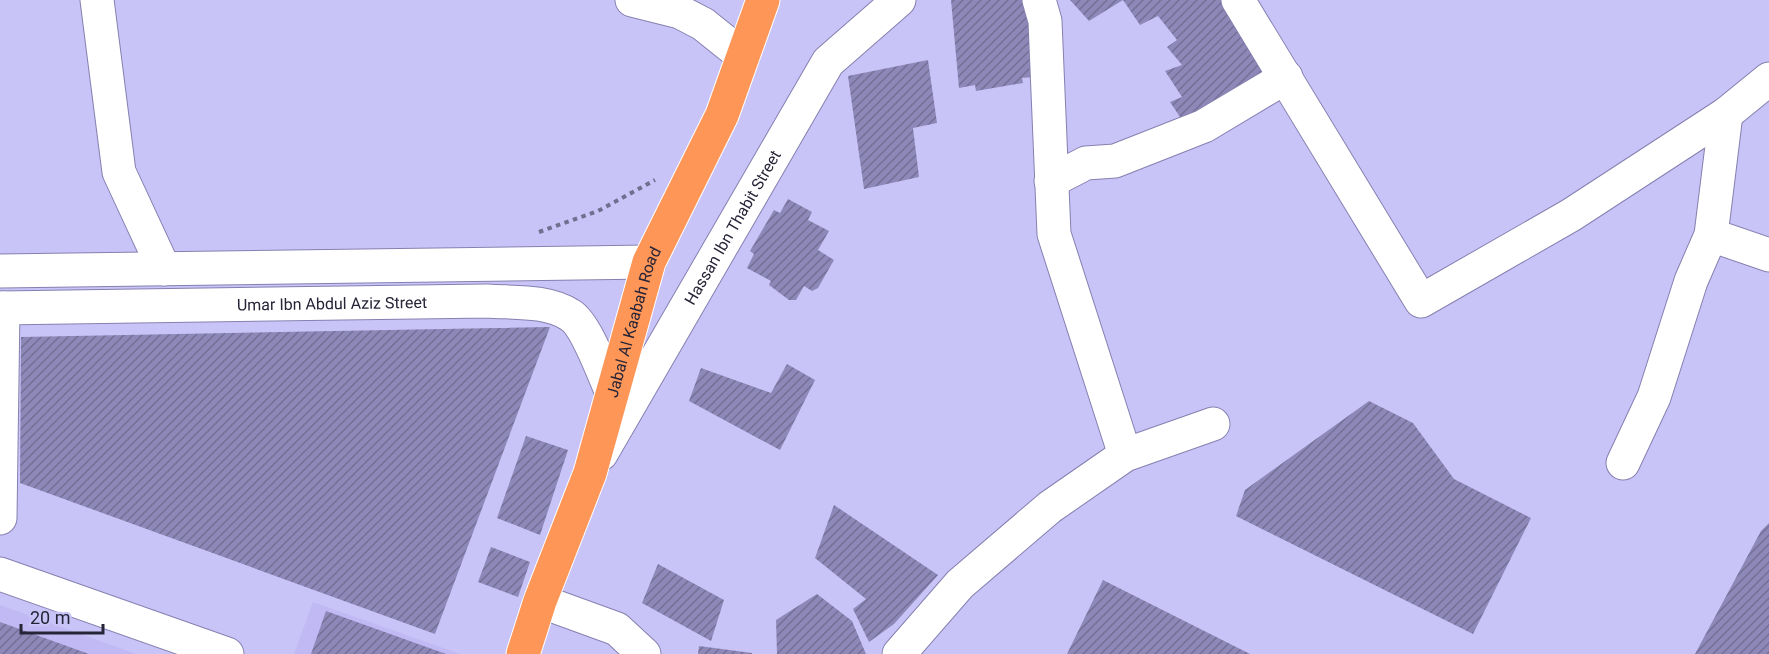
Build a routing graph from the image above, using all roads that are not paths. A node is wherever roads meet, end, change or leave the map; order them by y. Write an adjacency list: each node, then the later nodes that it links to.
1 (97, 0): 15 (street)
2 (632, 0): 7 (street)
3 (763, 0): 7 (highway, Jabal Al Kaabah Road)
4 (899, 0): 22 (street, Hassan Ibn Thabit Street)
5 (1039, 0): 11 (street)
6 (1238, 0): 8 (street)
7 (743, 56): 14 (highway, Jabal Al Kaabah Road)
8 (1286, 77): 10 (street); 11 (street)
9 (1769, 79): 10 (street)
10 (1726, 114): 12 (street)
11 (1052, 181): 20 (street)
12 (1711, 235): 13 (street); 21 (street)
13 (1769, 255)
14 (649, 262): 15 (street); 18 (highway, Jabal Al Kaabah Road)
15 (164, 269): 16 (street)
16 (0, 271)
17 (1, 308): 18 (street, Umar Ibn Abdul Aziz Street); 23 (street)
18 (612, 393): 22 (highway, Jabal Al Kaabah Road)
19 (1213, 424): 20 (street)
20 (1125, 455): 29 (street)
21 (1623, 463)
22 (590, 473): 25 (highway, Jabal Al Kaabah Road)
23 (0, 518)
24 (0, 574): 26 (street)
25 (540, 601): 27 (highway, Jabal Al Kaabah Road); 28 (street)
26 (227, 654)
27 (523, 654)
28 (644, 654)
29 (899, 654)

